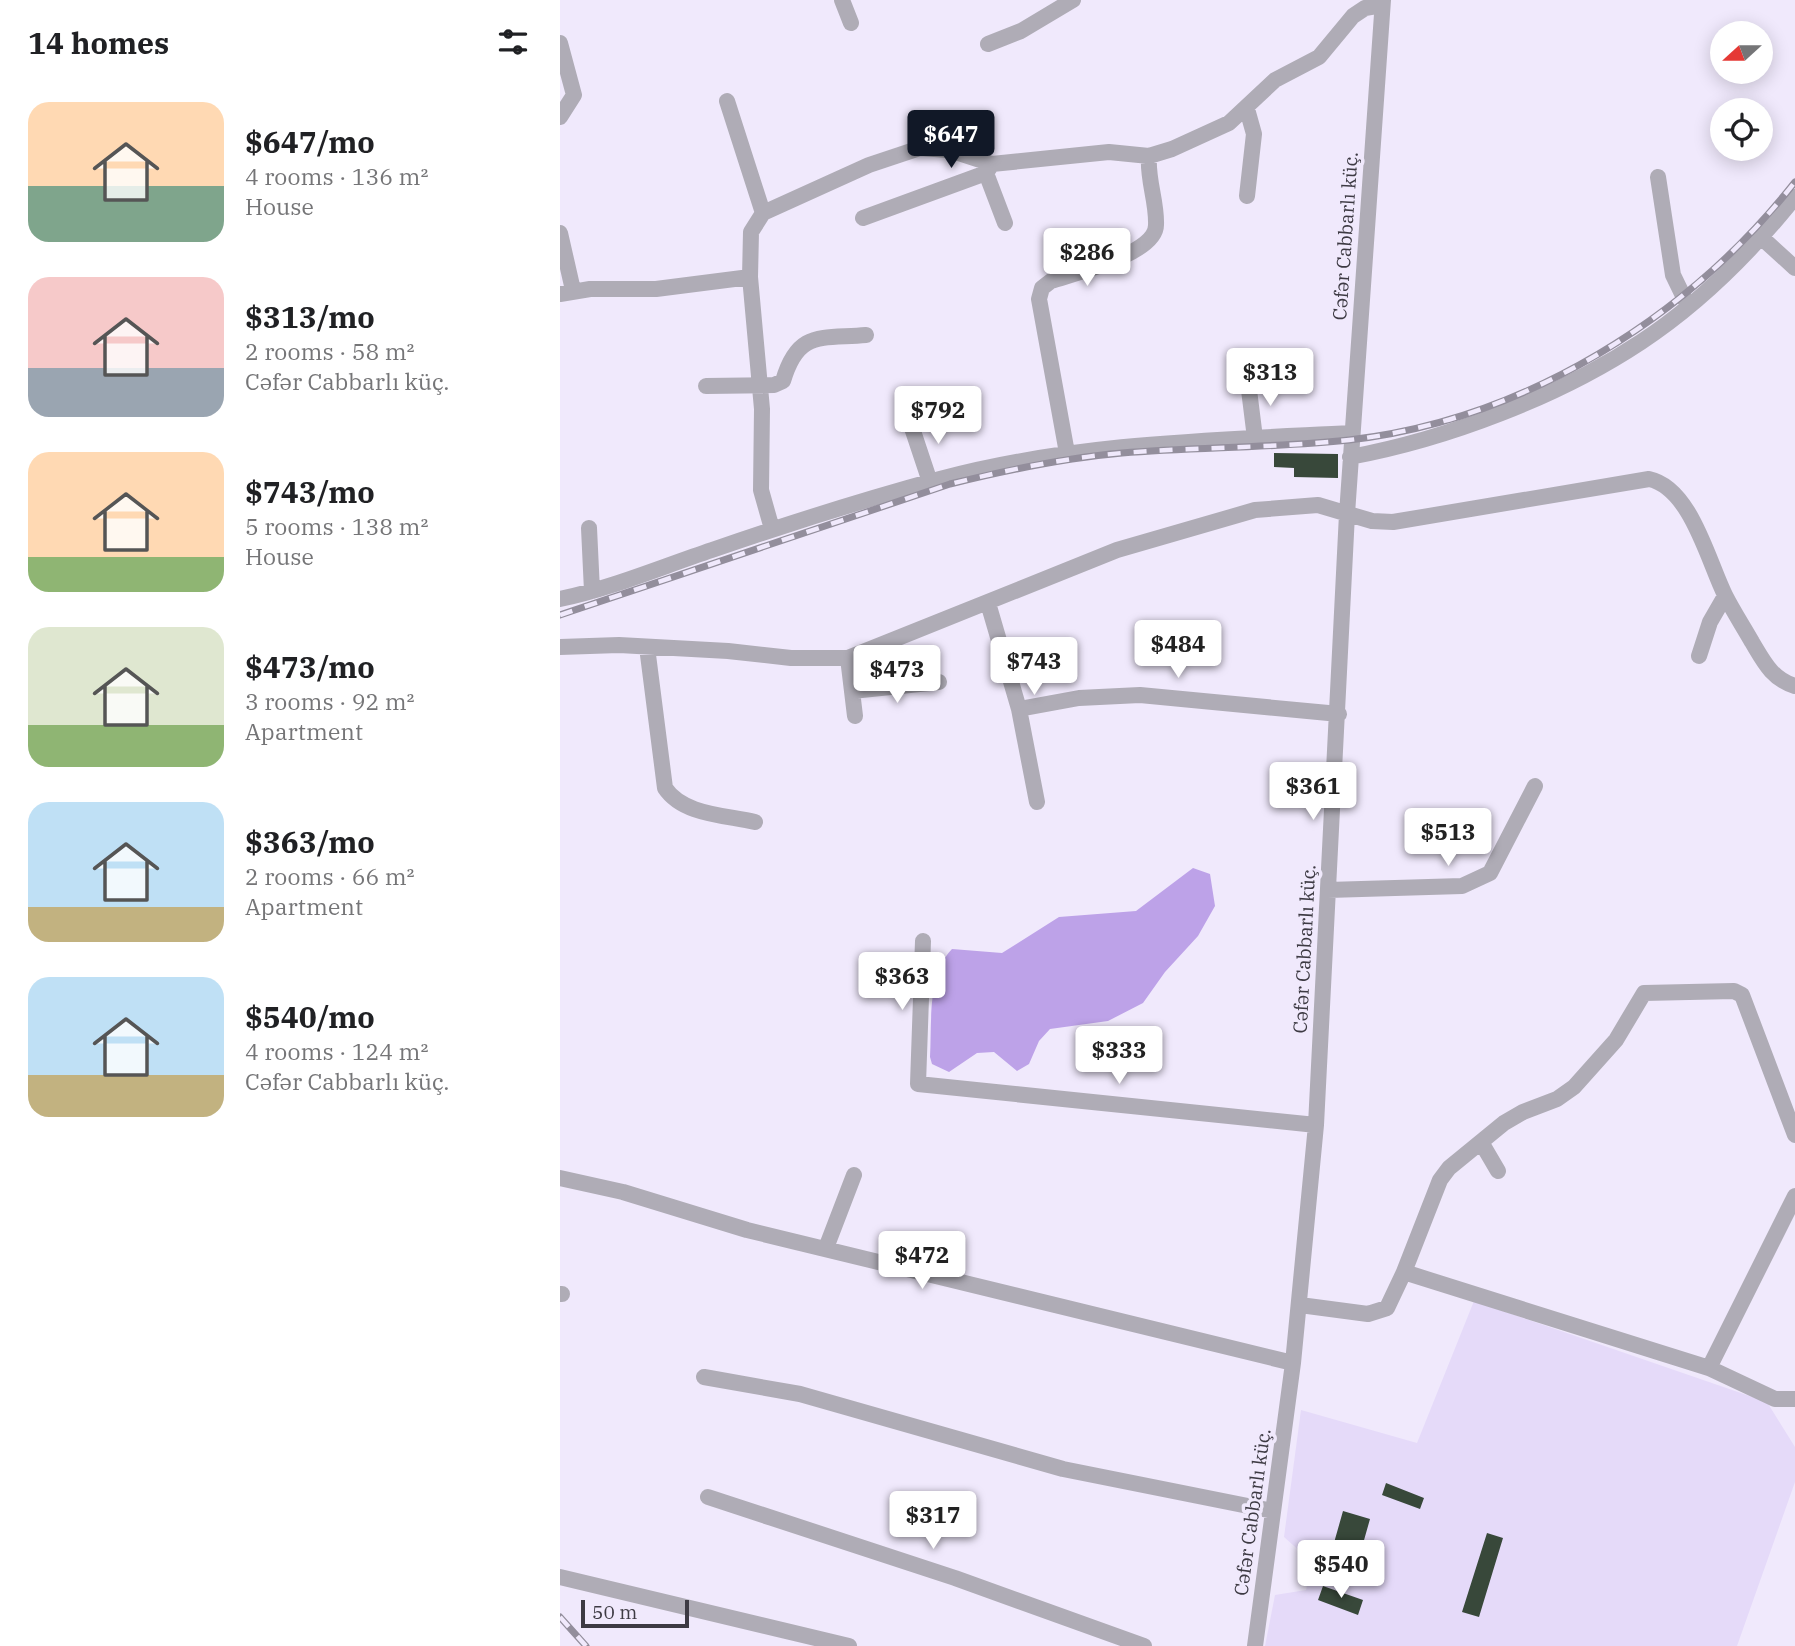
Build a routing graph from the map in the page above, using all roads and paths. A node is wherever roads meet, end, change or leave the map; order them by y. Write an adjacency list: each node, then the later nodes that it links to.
1 (842, 0): 4 (street)
2 (1073, 0): 6 (street)
3 (1382, 3): 8 (street); 29 (street, Cəfər Cabbarlı küç.)
4 (851, 23)
5 (560, 43): 9 (street)
6 (988, 44)
7 (727, 101): 15 (street)
8 (1247, 108): 10 (street); 13 (street)
9 (560, 117)
10 (1149, 156): 11 (street); 31 (street)
11 (989, 168): 15 (street); 16 (street); 17 (street)
12 (1658, 177): 23 (street)
13 (1247, 197)
14 (1795, 197): 19 (street)
15 (763, 213): 21 (street)
16 (863, 218)
17 (1004, 223)
18 (560, 233): 22 (street)
19 (1762, 237): 20 (street); 23 (street)
20 (1795, 268)
21 (750, 277): 22 (street); 26 (street)
22 (567, 292)
23 (1688, 306): 32 (street)
24 (866, 335): 26 (street)
25 (1248, 382): 30 (street)
26 (759, 384): 27 (street); 36 (street)
27 (706, 386)
28 (910, 422): 33 (street)
29 (1352, 433): 30 (street); 32 (street, Cəfər Cabbarlı küç.)
30 (1255, 438): 31 (street)
31 (1067, 453): 33 (street)
32 (1350, 457): 34 (street, Cəfər Cabbarlı küç.)
33 (930, 482): 36 (street)
34 (1347, 514): 38 (street); 40 (street); 49 (street, Cəfər Cabbarlı küç.)
35 (589, 528): 37 (street)
36 (772, 529): 37 (street)
37 (592, 591): 39 (street)
38 (1725, 596): 43 (street); 46 (street)
39 (560, 599)
40 (988, 603): 44 (street); 48 (street)
41 (560, 647): 42 (street)
42 (646, 647): 44 (street); 53 (street)
43 (1699, 656)
44 (848, 658): 47 (street)
45 (939, 682): 47 (street)
46 (1795, 686)
47 (852, 691): 50 (street)
48 (1018, 709): 49 (street); 52 (street)
49 (1339, 714): 54 (street, Cəfər Cabbarlı küç.)
50 (855, 716)
51 (1535, 786): 54 (street)
52 (1037, 802)
53 (755, 821)
54 (1328, 890): 56 (street, Cəfər Cabbarlı küç.)
55 (923, 941): 56 (street)
56 (1316, 1125): 65 (street, Cəfər Cabbarlı küç.)
57 (1795, 1135): 58 (street)
58 (1482, 1142): 59 (street); 64 (street)
59 (1498, 1171)
60 (854, 1175): 63 (street)
61 (560, 1178): 63 (street)
62 (1795, 1196): 67 (street)
63 (826, 1248): 66 (street)
64 (1404, 1272): 65 (street); 67 (street)
65 (1300, 1305): 66 (street, Cəfər Cabbarlı küç.)
66 (1293, 1363): 71 (street, Cəfər Cabbarlı küç.)
67 (1709, 1368): 69 (street)
68 (704, 1377): 71 (street)
69 (1795, 1399)
70 (708, 1497): 74 (street)
71 (1273, 1511): 75 (street, Cəfər Cabbarlı küç.)
72 (560, 1577): 73 (street)
73 (849, 1646)
74 (1144, 1646)
75 (1255, 1646)

